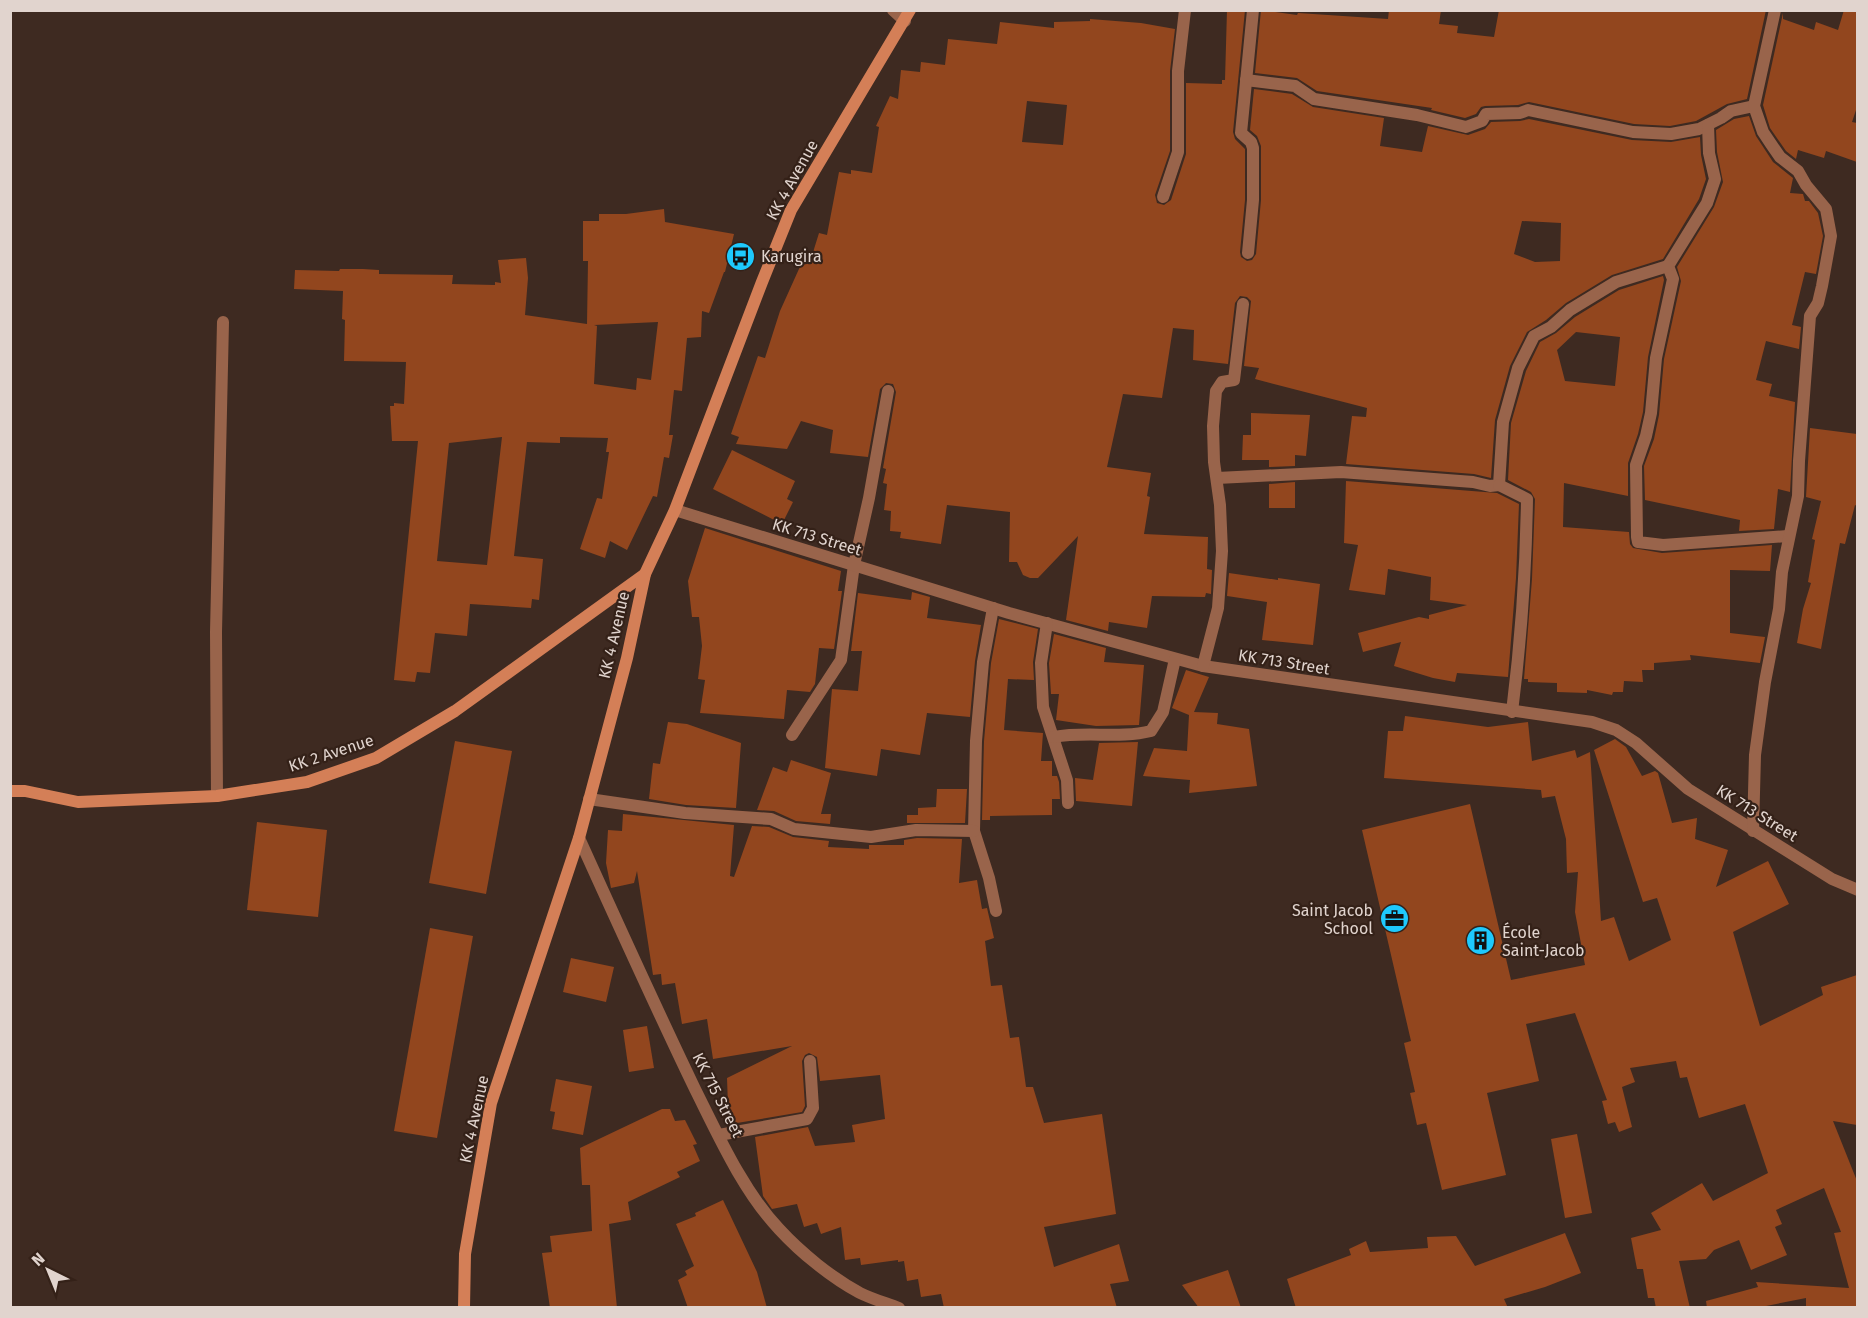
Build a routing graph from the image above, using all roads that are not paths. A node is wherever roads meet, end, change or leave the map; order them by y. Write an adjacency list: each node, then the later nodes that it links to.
1 (893, 10): 5 (street)
2 (1185, 10): 9 (street)
3 (1253, 10): 6 (street)
4 (1775, 10): 7 (street)
5 (908, 16): 17 (main road, KK 4 Avenue)
6 (1246, 80): 8 (street); 10 (street)
7 (1754, 106): 8 (street); 18 (street)
8 (1708, 124): 11 (street)
9 (1163, 197)
10 (1248, 253)
11 (1668, 266): 16 (street); 18 (street)
12 (1243, 304): 15 (street)
13 (223, 322): 29 (street)
14 (888, 391): 19 (street)
15 (1217, 478): 16 (street); 24 (street)
16 (1499, 485): 25 (street)
17 (675, 510): 19 (street, KK 713 Street); 20 (main road, KK 4 Avenue)
18 (1788, 536): 33 (street)
19 (854, 565): 21 (street, KK 713 Street); 26 (street)
20 (645, 574): 29 (main road, KK 2 Avenue); 30 (main road, KK 4 Avenue)
21 (993, 608): 22 (street, KK 713 Street); 32 (street)
22 (1047, 623): 23 (street, KK 713 Street); 27 (street)
23 (1175, 659): 24 (street, KK 713 Street); 27 (street)
24 (1203, 666): 25 (street, KK 713 Street)
25 (1512, 712): 33 (street, KK 713 Street)
26 (792, 735)
27 (1054, 737): 31 (street)
28 (10, 791): 29 (main road, KK 2 Avenue)
29 (217, 796)
30 (589, 799): 32 (street); 34 (main road, KK 4 Avenue)
31 (1068, 803)
32 (974, 831): 36 (street)
33 (1753, 831): 35 (street, KK 713 Street)
34 (579, 838): 38 (street, KK 715 Street); 40 (main road, KK 4 Avenue)
35 (1857, 890)
36 (996, 911)
37 (810, 1061): 38 (street)
38 (719, 1135): 39 (street, KK 715 Street)
39 (889, 1306)
40 (464, 1308)

